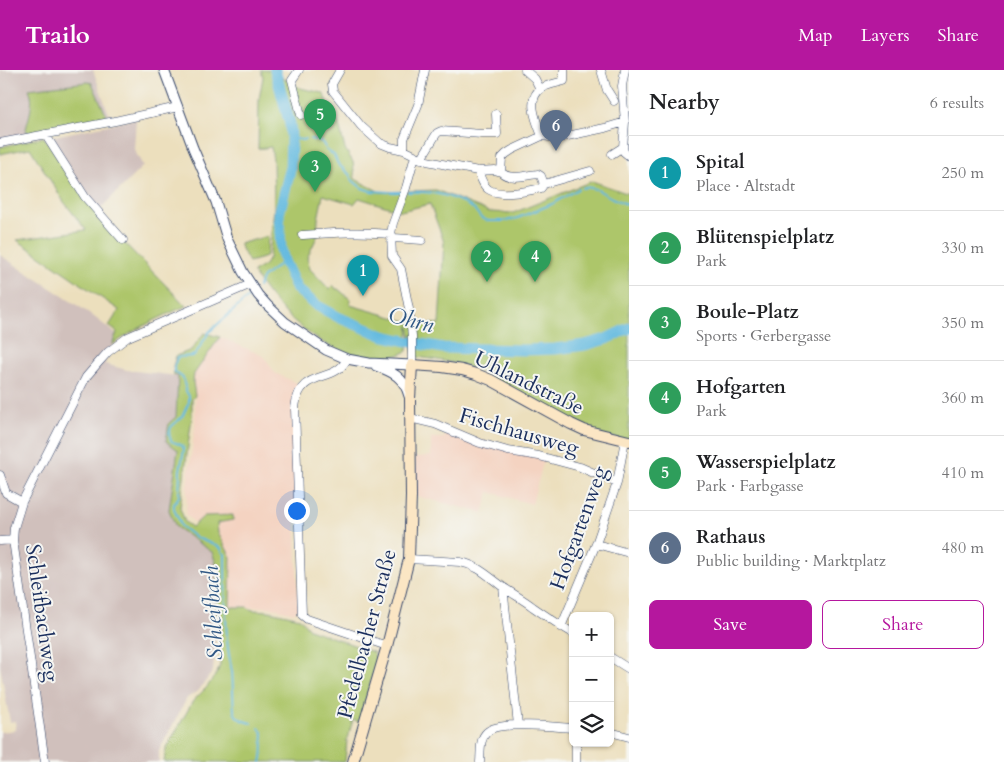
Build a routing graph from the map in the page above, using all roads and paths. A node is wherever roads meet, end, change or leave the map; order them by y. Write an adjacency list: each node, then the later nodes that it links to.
1 (164, 70): 12 (street)
2 (299, 70): 14 (street)
3 (340, 70): 20 (street)
4 (425, 70): 20 (street)
5 (525, 70): 10 (street)
6 (564, 70): 10 (street)
7 (601, 70): 11 (street)
8 (625, 70): 9 (street)
9 (626, 84): 15 (street)
10 (540, 89): 17 (street)
11 (614, 101)
12 (178, 107): 16 (street); 32 (street)
13 (496, 114): 23 (street)
14 (301, 115)
15 (625, 122): 17 (street); 19 (street)
16 (45, 134): 18 (street); 30 (street)
17 (542, 136): 26 (street)
18 (0, 143)
19 (622, 146): 21 (street); 22 (street)
20 (404, 150): 23 (street)
21 (612, 154)
22 (629, 156)
23 (418, 158): 24 (street); 28 (street)
24 (478, 171): 26 (street); 27 (street)
25 (590, 171): 27 (street)
26 (501, 172): 27 (street)
27 (544, 184)
28 (391, 234): 29 (street); 31 (street); 35 (street)
29 (302, 236)
30 (123, 240)
31 (422, 240)
32 (254, 289): 33 (street); 41 (street, Schleifbachweg)
33 (347, 359): 34 (street); 50 (street)
34 (369, 363): 35 (street); 36 (street)
35 (412, 365): 36 (main road, Pfedelbacher Straße); 38 (main road, Uhlandstraße)
36 (410, 399): 37 (main road, Pfedelbacher Straße)
37 (410, 418): 40 (street, Fischhausweg); 46 (main road, Pfedelbacher Straße)
38 (627, 441): 40 (street, Hofgartenweg)
39 (0, 475): 41 (street)
40 (617, 483): 44 (street, Hofgartenweg)
41 (22, 502): 42 (street, Schleifbachweg)
42 (13, 540): 43 (street); 58 (street, Schleifbachweg)
43 (0, 541)
44 (596, 544): 45 (street); 48 (street, Hofgartenweg)
45 (629, 553)
46 (409, 559): 47 (street); 50 (main road, Pfedelbacher Straße)
47 (503, 587): 48 (street); 53 (street)
48 (561, 627): 49 (street)
49 (569, 631)
50 (387, 646): 59 (main road, Pfedelbacher Straße)
51 (614, 660): 52 (street)
52 (629, 669)
53 (518, 725): 54 (street); 60 (street)
54 (569, 728)
55 (614, 733): 56 (street)
56 (629, 737)
57 (576, 747): 61 (street)
58 (45, 762)
59 (353, 762)
60 (480, 762)
61 (576, 762)

